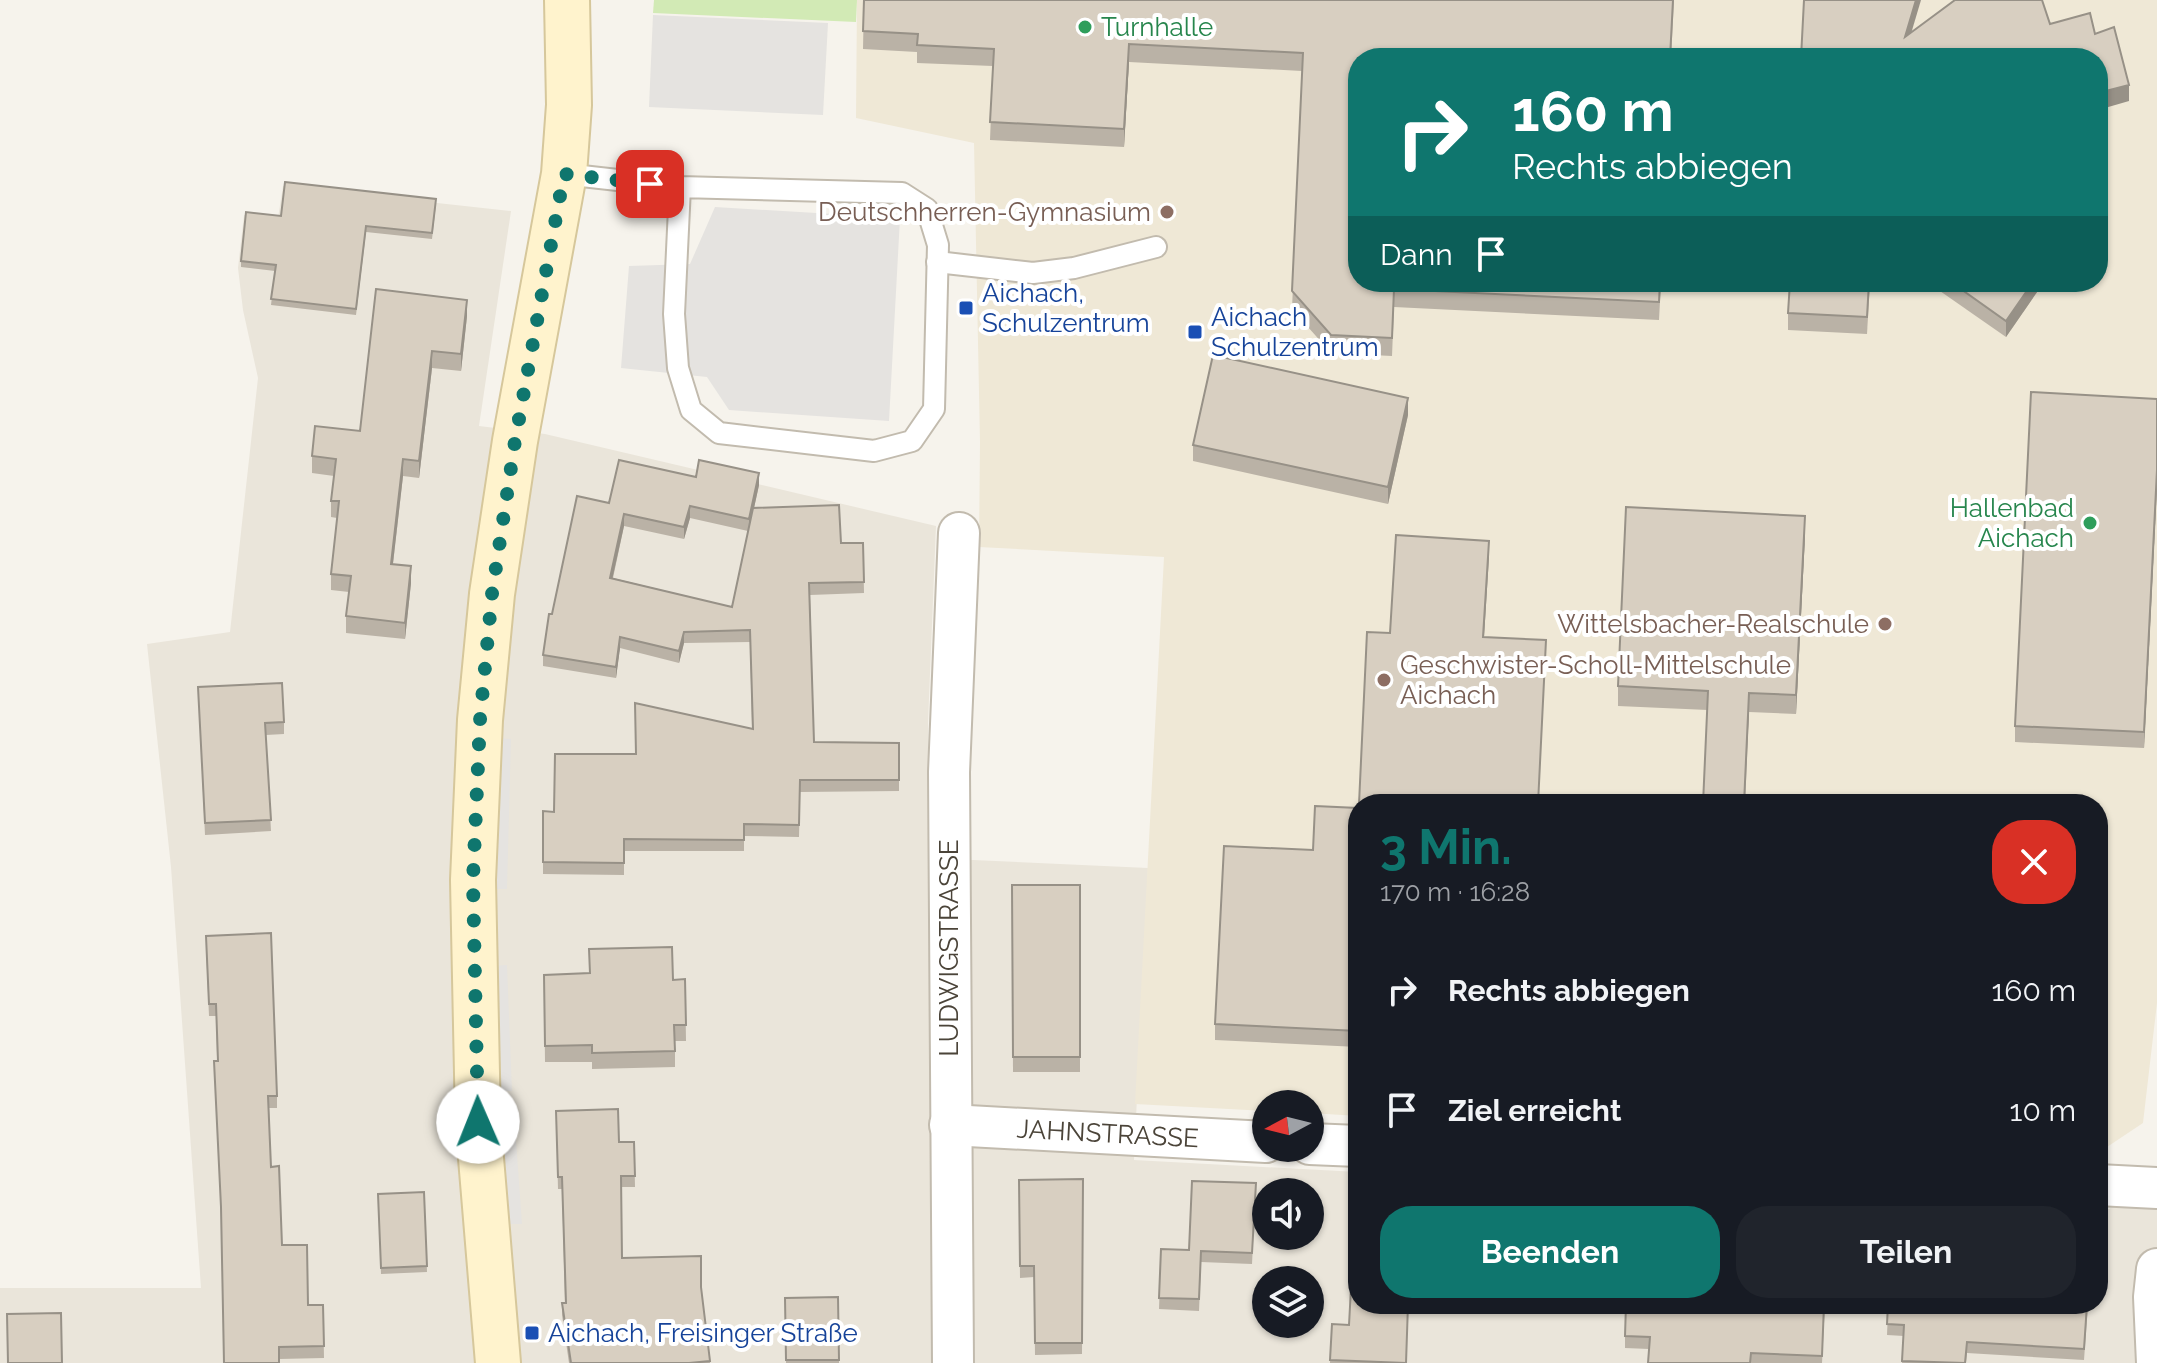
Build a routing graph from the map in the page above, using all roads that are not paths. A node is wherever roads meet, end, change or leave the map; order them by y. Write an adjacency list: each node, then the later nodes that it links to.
1 (567, 0): 2 (main road)
2 (564, 174): 3 (lane); 14 (main road)
3 (680, 187): 5 (lane); 5 (lane)
4 (1156, 247): 5 (lane)
5 (937, 262)
6 (959, 533): 7 (street, LUDWIGSTRASSE)
7 (950, 1125): 8 (street, JAHNSTRASSE); 15 (street, LUDWIGSTRASSE)
8 (1252, 1141)
9 (1324, 1145): 10 (street)
10 (1348, 1146)
11 (2108, 1186): 12 (street)
12 (2157, 1188)
13 (2157, 1269): 16 (street)
14 (498, 1363)
15 (953, 1363)
16 (2157, 1363)

